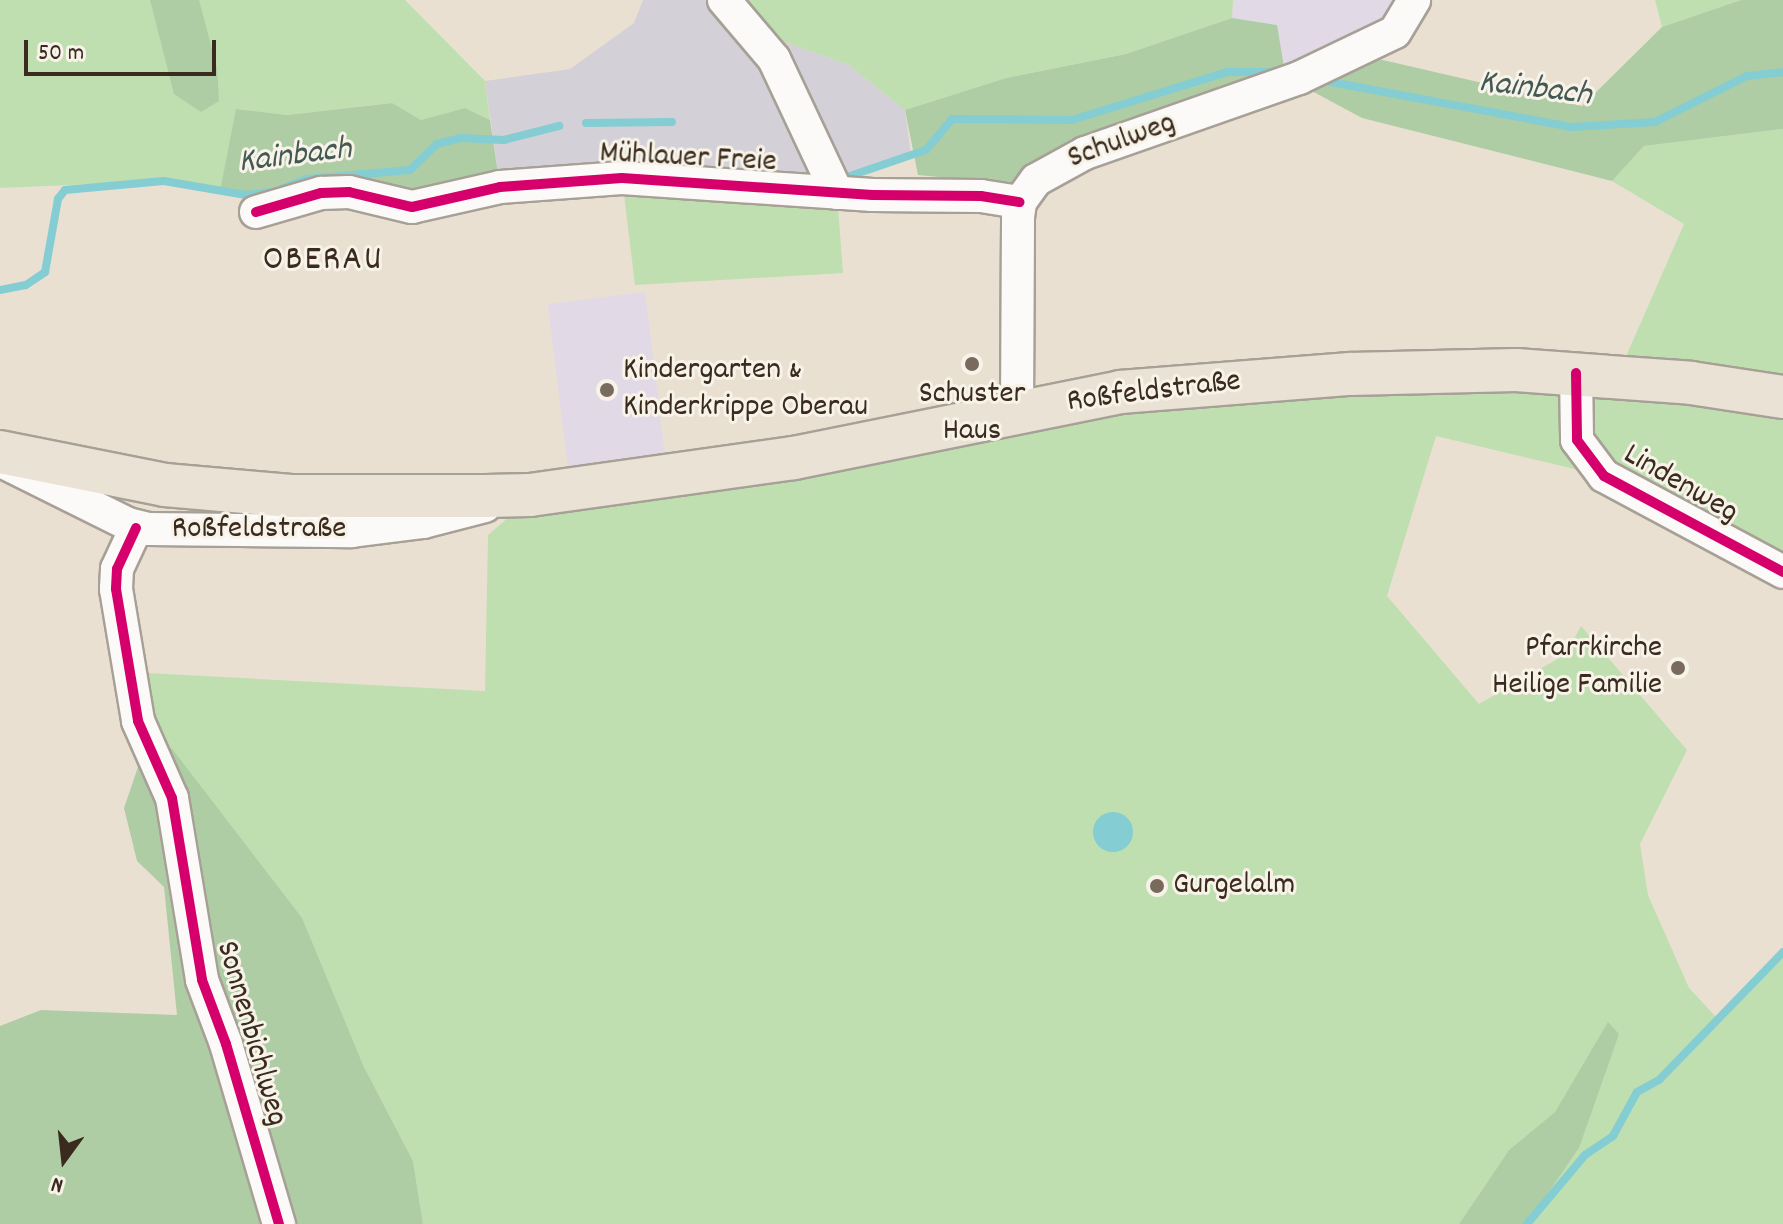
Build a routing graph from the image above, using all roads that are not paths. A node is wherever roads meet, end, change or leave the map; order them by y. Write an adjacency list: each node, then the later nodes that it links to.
1 (724, 0): 3 (street)
2 (1414, 0): 4 (street, Schulweg)
3 (837, 193): 4 (street, Mühlauer Freie); 5 (street, Mühlauer Freie)
4 (1020, 202): 8 (street)
5 (256, 212)
6 (1576, 373): 7 (main road, Roßfeldstraße); 8 (main road, Roßfeldstraße); 13 (street, Lindenweg)
7 (1783, 397)
8 (1017, 412): 11 (main road, Roßfeldstraße)
9 (0, 452): 11 (main road, Roßfeldstraße)
10 (0, 460): 12 (street, Roßfeldstraße)
11 (530, 495): 12 (street, Roßfeldstraße)
12 (136, 528): 14 (street, Sonnenbichlweg)
13 (1783, 572)
14 (279, 1224)

